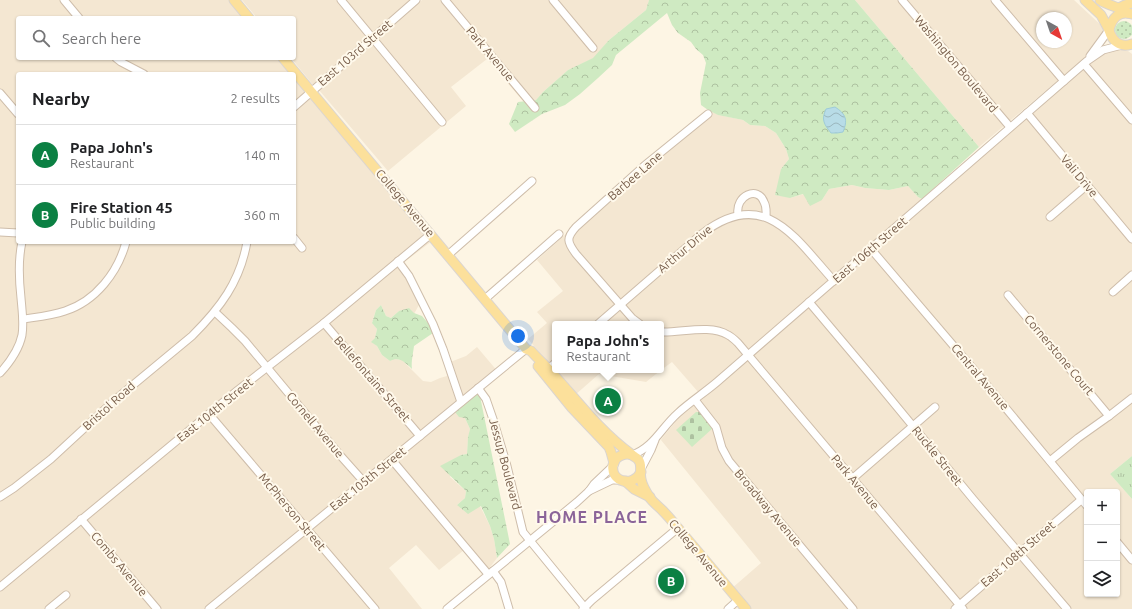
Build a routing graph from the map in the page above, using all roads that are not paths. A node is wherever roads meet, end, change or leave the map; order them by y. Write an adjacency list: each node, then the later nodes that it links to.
1 (64, 0): 14 (street)
2 (234, 0): 15 (main road)
3 (341, 0): 17 (street)
4 (416, 0): 17 (street, East 103rd Street)
5 (445, 0): 30 (street, Park Avenue)
6 (553, 0): 19 (street)
7 (902, 0): 36 (street, Washington Boulevard)
8 (995, 0): 26 (street)
9 (1085, 0): 16 (main road)
10 (1100, 0): 12 (main road)
11 (1132, 3): 12 (main road)
12 (1119, 8): 13 (main road)
13 (1130, 13): 16 (main road)
14 (77, 16)
15 (247, 16)
16 (1109, 30): 18 (main road); 22 (street, East 106th Street)
17 (372, 38): 27 (street, East 103rd Street); 35 (street)
18 (1127, 46): 22 (street, East 106th Street)
19 (593, 48)
20 (118, 60): 23 (street)
21 (284, 60): 24 (main road, College Avenue)
22 (1086, 62): 26 (street, East 106th Street); 34 (street)
23 (140, 72)
24 (294, 72)
25 (296, 74): 27 (main road, College Avenue)
26 (1064, 81): 32 (street, East 106th Street)
27 (311, 92): 29 (street, East 103rd Street); 44 (main road, College Avenue)
28 (0, 93): 31 (street)
29 (296, 105)
30 (535, 108)
31 (16, 112)
32 (1027, 113): 36 (street, East 106th Street); 38 (street, Vali Drive)
33 (708, 114): 61 (street, Barbee Lane)
34 (1132, 120)
35 (442, 122)
36 (1010, 127): 52 (street, East 106th Street)
37 (532, 181): 53 (street)
38 (1087, 185): 40 (street); 46 (street, Vali Drive)
39 (738, 214): 41 (street, Arthur Drive); 41 (street); 61 (street, Arthur Drive)
40 (1050, 217)
41 (766, 218): 56 (street, Arthur Drive)
42 (0, 232): 43 (street)
43 (16, 234)
44 (430, 234): 53 (main road, College Avenue); 54 (street, East 104th Street)
45 (559, 234): 59 (street)
46 (1132, 239)
47 (296, 240): 51 (street)
48 (22, 244): 63 (street)
49 (126, 244): 63 (street)
50 (247, 244): 62 (street, Bristol Road)
51 (302, 248)
52 (871, 249): 56 (street, East 106th Street); 87 (street, Central Avenue)
53 (448, 255): 59 (main road, College Avenue)
54 (398, 261): 66 (street, East 104th Street); 78 (street)
55 (1132, 275): 57 (street)
56 (834, 281): 60 (street, East 106th Street)
57 (1113, 292)
58 (1008, 295): 81 (street, Cornerstone Court)
59 (485, 299): 68 (main road, College Avenue)
60 (809, 302): 69 (street, East 106th Street); 82 (street, Ruckle Street)
61 (620, 304): 64 (street, Arthur Drive); 65 (street)
62 (215, 312): 70 (street, Cornell Avenue); 94 (street, Bristol Road)
63 (23, 319): 72 (street)
64 (601, 321)
65 (636, 321)
66 (324, 323): 70 (street, East 104th Street); 83 (street, Bellefontaine Street)
67 (664, 332): 69 (street, Park Avenue)
68 (526, 348): 71 (main road, College Avenue); 75 (street, East 105th Street)
69 (748, 355): 77 (street, East 106th Street); 90 (street, Park Avenue)
70 (266, 368): 80 (street, East 104th Street); 92 (street, Cornell Avenue)
71 (549, 368)
72 (0, 373)
73 (552, 373): 88 (main road, College Avenue)
74 (553, 373): 85 (main road, College Avenue)
75 (478, 388): 78 (street, East 105th Street); 101 (street, Jessup Boulevard)
76 (1132, 398): 81 (street)
77 (695, 400): 84 (street, East 106th Street); 119 (street, Broadway Avenue)
78 (461, 402): 83 (street, East 105th Street)
79 (935, 406): 82 (street)
80 (209, 414): 98 (street, East 104th Street); 100 (street, McPherson Street)
81 (1110, 416): 87 (street)
82 (913, 426): 90 (street); 103 (street, Ruckle Street)
83 (420, 436): 86 (street, East 105th Street)
84 (655, 440): 85 (street, East 106th Street); 89 (street, East 106th Street)
85 (631, 454): 88 (main road); 89 (main road)
86 (392, 460): 92 (street, East 105th Street); 105 (street)
87 (1050, 461): 96 (street, Central Avenue)
88 (614, 464): 91 (main road); 93 (street)
89 (641, 470): 91 (main road); 95 (main road, College Avenue)
90 (852, 479): 110 (street, Park Avenue)
91 (622, 481): 93 (street); 95 (main road, College Avenue)
92 (364, 482): 100 (street, East 105th Street)
93 (589, 491): 101 (street)
94 (0, 497)
95 (650, 497): 99 (main road, College Avenue)
96 (1082, 500): 97 (street, Central Avenue); 103 (street, East 108th Street)
97 (1084, 502)
98 (81, 519): 106 (street, East 104th Street); 112 (street, Combs Avenue)
99 (678, 528): 108 (main road, College Avenue); 109 (street)
100 (306, 530): 113 (street, East 105th Street); 114 (street, McPherson Street)
101 (529, 540): 105 (street); 109 (street)
102 (1120, 546): 104 (street)
103 (1020, 553): 110 (street, East 108th Street); 120 (street, Ruckle Street)
104 (1132, 560)
105 (490, 572): 115 (street); 116 (street)
106 (0, 587)
107 (66, 595): 111 (street)
108 (738, 600): 117 (street); 118 (main road, College Avenue)
109 (584, 608)
110 (959, 608)
111 (49, 609)
112 (157, 609)
113 (209, 609)
114 (375, 609)
115 (447, 609)
116 (509, 609)
117 (728, 609)
118 (746, 609)
119 (853, 609)
120 (1067, 609)

